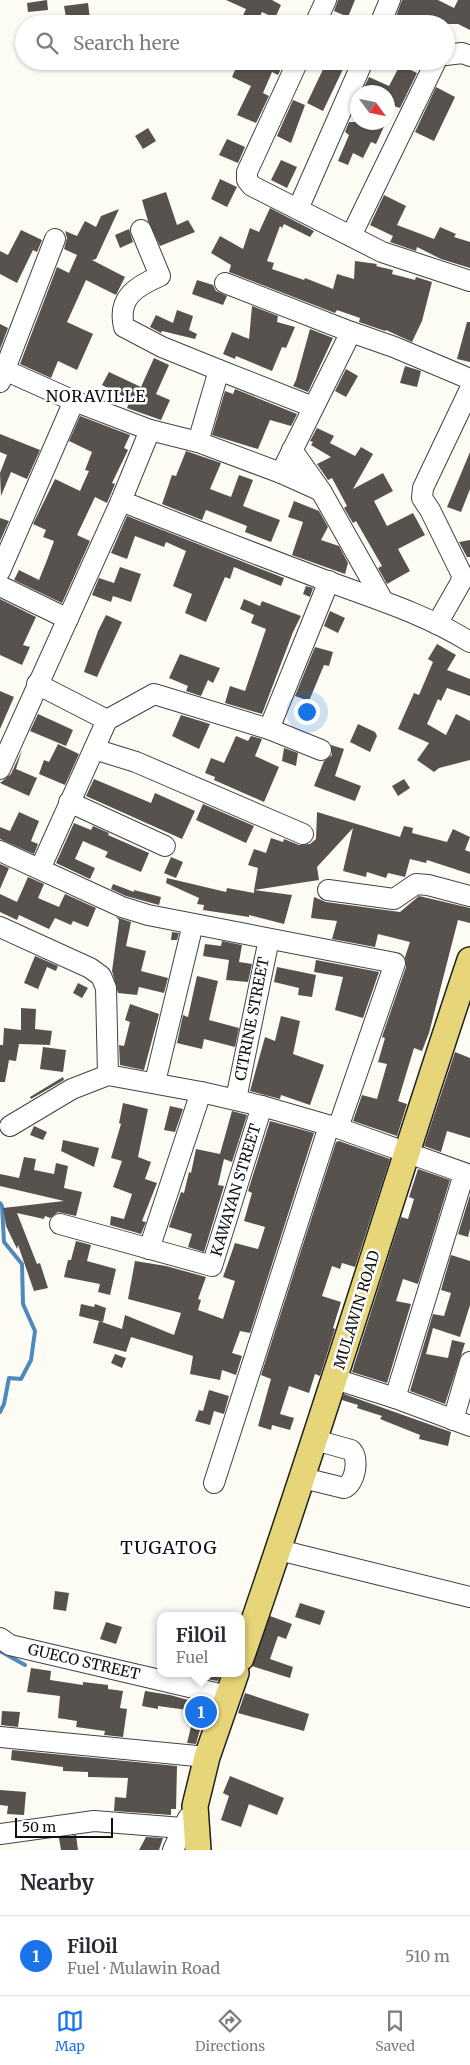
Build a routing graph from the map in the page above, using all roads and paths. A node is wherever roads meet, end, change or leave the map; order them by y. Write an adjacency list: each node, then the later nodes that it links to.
1 (326, 0): 3 (street)
2 (390, 0): 4 (street)
3 (319, 15)
4 (384, 15)
5 (455, 54): 6 (street)
6 (470, 56)
7 (294, 70): 10 (street)
8 (359, 70): 10 (street)
9 (432, 70): 12 (street)
10 (298, 209): 12 (street)
11 (141, 230): 17 (street)
12 (351, 236): 14 (street)
13 (55, 239): 18 (street)
14 (470, 281)
15 (225, 283): 16 (street)
16 (351, 332): 19 (street); 22 (street)
17 (219, 370): 22 (street); 24 (street)
18 (2, 373): 21 (street)
19 (470, 379)
20 (470, 390): 34 (street)
21 (74, 402): 23 (street); 29 (street)
22 (313, 406): 25 (street)
23 (150, 430): 24 (street); 28 (street)
24 (198, 442): 26 (street)
25 (292, 450): 26 (street); 27 (street)
26 (281, 473): 27 (street)
27 (321, 491): 32 (street)
28 (121, 501): 30 (street); 33 (street)
29 (0, 571)
30 (329, 581): 32 (street); 38 (street)
31 (0, 586): 33 (street)
32 (382, 599): 34 (street)
33 (68, 619): 36 (street)
34 (437, 624): 35 (street)
35 (470, 642)
36 (38, 684): 37 (street); 41 (street)
37 (108, 720): 38 (street); 39 (street)
38 (269, 729): 40 (street)
39 (94, 749): 42 (street); 43 (street)
40 (321, 750)
41 (0, 769)
42 (69, 802): 44 (street); 46 (street)
43 (303, 834)
44 (165, 846)
45 (0, 851): 46 (street)
46 (40, 869): 49 (street)
47 (328, 890): 48 (street)
48 (470, 896)
49 (193, 924): 51 (street); 54 (street)
50 (0, 927): 53 (street)
51 (269, 939): 56 (street, CITRINE STREET); 59 (street)
52 (470, 960): 60 (main road, MULAWIN ROAD)
53 (108, 1075): 54 (street); 58 (street)
54 (155, 1082): 55 (street)
55 (201, 1092): 56 (street); 63 (street)
56 (236, 1099): 57 (street)
57 (262, 1106): 59 (street); 63 (street, KAWAYAN STREET)
58 (10, 1126)
59 (334, 1127): 60 (street); 70 (street)
60 (405, 1153): 61 (street); 65 (main road, MULAWIN ROAD)
61 (467, 1175): 66 (street)
62 (60, 1224): 63 (street, KAWAYAN STREET)
63 (148, 1249)
64 (470, 1362): 67 (street)
65 (335, 1379): 66 (street); 68 (main road, MULAWIN ROAD)
66 (395, 1398): 67 (street)
67 (462, 1423)
68 (315, 1440): 69 (main road, MULAWIN ROAD); 69 (street)
69 (303, 1478): 71 (main road, MULAWIN ROAD)
70 (214, 1483)
71 (279, 1550): 72 (street); 74 (main road, MULAWIN ROAD)
72 (470, 1597)
73 (0, 1638): 76 (street, GUECO STREET)
74 (245, 1647)
75 (235, 1677): 76 (main road)
76 (228, 1696): 78 (main road)
77 (0, 1738): 78 (street)
78 (207, 1757): 79 (main road)
79 (195, 1806): 80 (street); 83 (main road)
80 (182, 1828): 81 (street); 82 (street)
81 (0, 1834)
82 (173, 1850)
83 (198, 1850)

